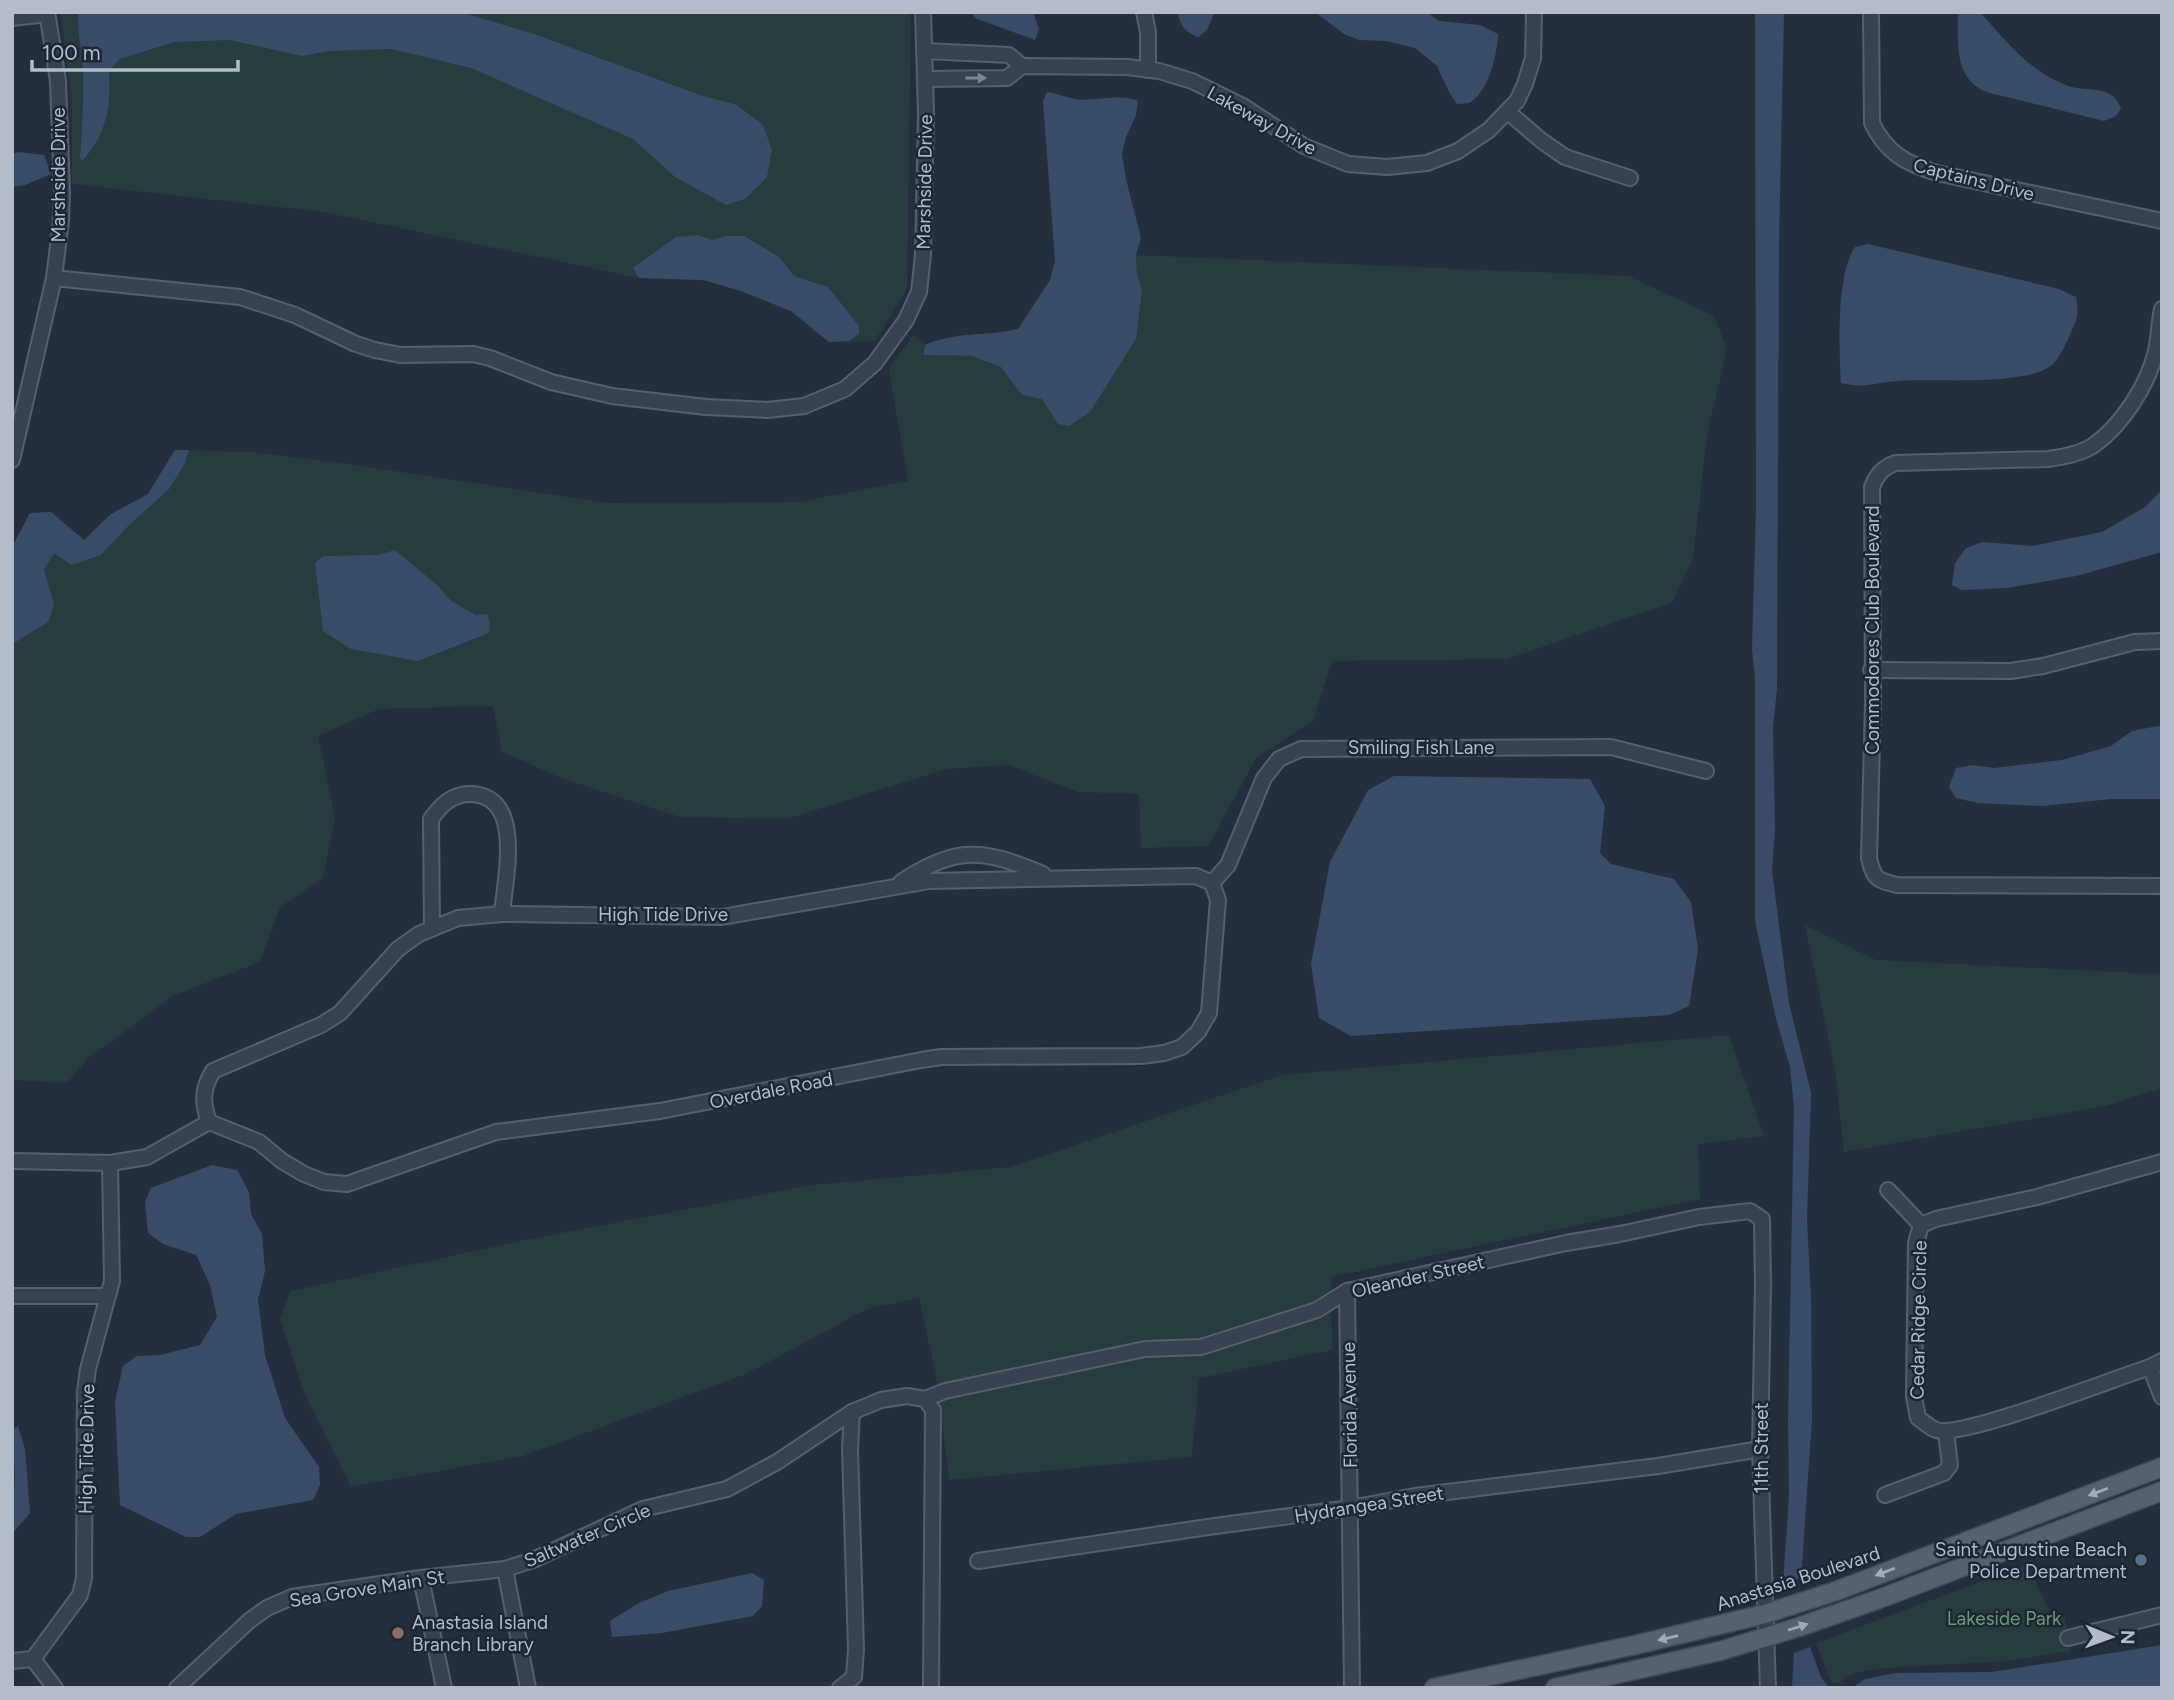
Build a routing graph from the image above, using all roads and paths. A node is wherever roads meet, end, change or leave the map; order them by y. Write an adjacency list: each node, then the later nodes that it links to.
1 (923, 12): 7 (street, Marshside Drive)
2 (1144, 12): 9 (street)
3 (1534, 12): 11 (street, Lakeway Drive)
4 (1871, 12): 13 (street, Captains Drive)
5 (47, 13): 6 (street); 14 (street, Marshside Drive)
6 (12, 18)
7 (925, 51): 8 (street, Lakeway Drive); 10 (street, Marshside Drive)
8 (1022, 66): 9 (street, Lakeway Drive); 10 (street, Lakeway Drive, one-way to 8)
9 (1148, 69): 11 (street, Lakeway Drive)
10 (925, 79): 14 (street, Marshside Drive)
11 (1508, 112): 12 (street)
12 (1630, 178)
13 (2162, 221)
14 (54, 278): 17 (street, Marshside Drive)
15 (2162, 309): 16 (street, Commodores Club Boulevard)
16 (2159, 354): 19 (street, Commodores Club Boulevard)
17 (12, 460)
18 (2162, 641): 19 (street)
19 (1871, 670): 23 (street, Commodores Club Boulevard)
20 (1706, 771): 22 (street, Smiling Fish Lane)
21 (1051, 877): 22 (street, High Tide Drive); 24 (street, High Tide Drive); 24 (street)
22 (1212, 883): 27 (street, Overdale Road)
23 (2162, 886)
24 (893, 887): 25 (street, High Tide Drive)
25 (502, 914): 26 (street, High Tide Drive); 26 (street)
26 (432, 929): 27 (street, High Tide Drive)
27 (208, 1122): 30 (street)
28 (12, 1161): 30 (street)
29 (2162, 1162): 33 (street, Cedar Ridge Circle)
30 (110, 1163): 36 (street, High Tide Drive)
31 (1888, 1190): 33 (street)
32 (1753, 1213): 34 (street, Oleander Street); 44 (street, 11th Street)
33 (1921, 1225): 42 (street, Cedar Ridge Circle)
34 (1347, 1291): 39 (street, Oleander Street); 48 (street, Florida Avenue)
35 (12, 1296): 36 (street)
36 (108, 1296): 56 (street, High Tide Drive)
37 (2156, 1364): 38 (street); 42 (street)
38 (2162, 1397)
39 (925, 1399): 40 (street, Saltwater Circle); 64 (street)
40 (852, 1412): 41 (street, Saltwater Circle); 43 (street)
41 (823, 1432): 43 (street); 50 (street, Saltwater Circle)
42 (1946, 1432): 47 (street)
43 (850, 1446): 63 (street)
44 (1760, 1449): 48 (street, Hydrangea Street); 52 (street, 11th Street)
45 (2162, 1467): 52 (main road, Anastasia Boulevard, one-way to 52)
46 (2162, 1491): 54 (main road, one-way to 46)
47 (1885, 1495)
48 (1350, 1508): 49 (street, Hydrangea Street); 65 (street, Florida Avenue)
49 (978, 1562)
50 (505, 1569): 51 (street, Sea Grove Main St); 62 (street, Saltwater Circle)
51 (421, 1578): 60 (street, Sea Grove Main St); 61 (street)
52 (1765, 1614): 54 (street, 11th Street); 66 (main road, Anastasia Boulevard, one-way to 66)
53 (2162, 1615): 55 (street)
54 (1766, 1637): 58 (main road); 67 (street, 11th Street)
55 (2068, 1638)
56 (33, 1659): 57 (street); 59 (street)
57 (12, 1661)
58 (1562, 1687)
59 (55, 1688)
60 (177, 1688)
61 (444, 1688)
62 (528, 1688)
63 (840, 1688)
64 (931, 1688)
65 (1352, 1688)
66 (1434, 1688)
67 (1768, 1688)

